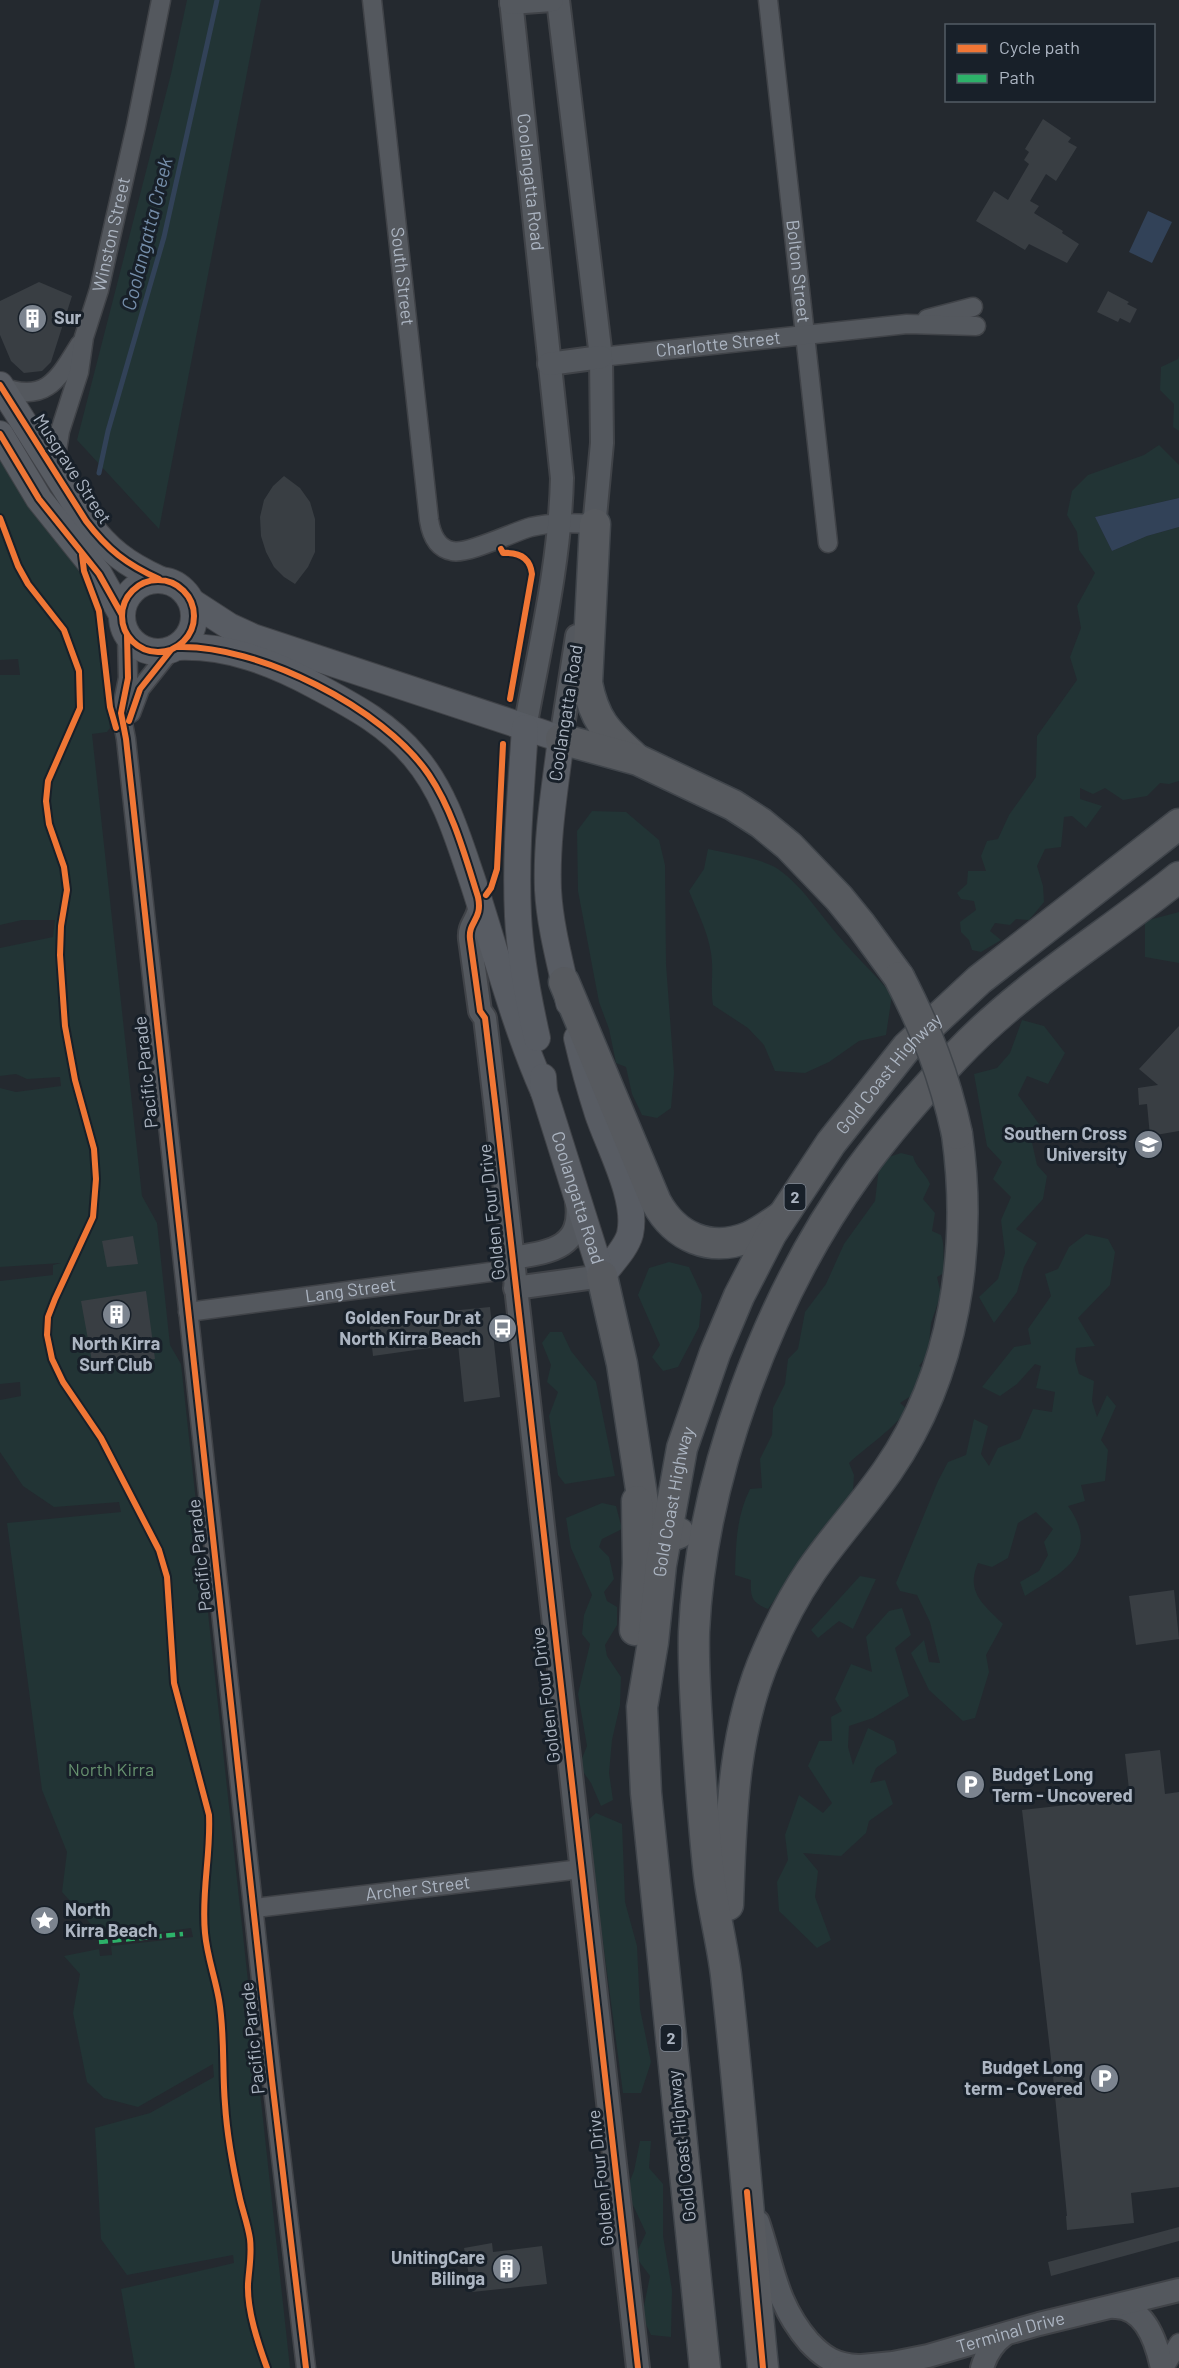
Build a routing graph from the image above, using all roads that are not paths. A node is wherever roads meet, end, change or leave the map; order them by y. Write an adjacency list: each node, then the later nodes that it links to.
1 (161, 0): 11 (street, Winston Street)
2 (372, 0): 17 (street, South Street)
3 (552, 0): 6 (street)
4 (558, 0): 12 (street, Coolangatta Road)
5 (768, 0): 10 (street, Bolton Street)
6 (511, 1): 13 (street, Coolangatta Road)
7 (974, 307): 8 (street, Charlotte Street)
8 (908, 324): 9 (street, Charlotte Street); 10 (street, Charlotte Street)
9 (976, 326)
10 (805, 335): 12 (street, Charlotte Street); 19 (street, Bolton Street)
11 (84, 337): 14 (street); 16 (street, Winston Street)
12 (601, 357): 13 (street); 18 (street, Coolangatta Road)
13 (549, 364): 17 (street, Coolangatta Road)
14 (0, 385): 16 (main road, Musgrave Street)
15 (0, 434): 22 (main road)
16 (54, 469): 20 (main road, Musgrave Street)
17 (561, 522): 18 (street); 24 (street, Coolangatta Road)
18 (595, 524): 26 (street, Coolangatta Road); 27 (highway)
19 (828, 543)
20 (159, 579): 21 (main road); 22 (main road)
21 (192, 602): 23 (main road); 24 (main road)
22 (125, 625): 23 (main road); 25 (street, Pacific Parade)
23 (174, 648): 25 (street, Pacific Parade); 30 (main road)
24 (525, 728): 26 (main road); 32 (main road, Coolangatta Road)
25 (126, 739): 37 (street, Pacific Parade)
26 (561, 739): 27 (highway); 31 (main road, Coolangatta Road)
27 (638, 760): 44 (highway, bridge)
28 (1179, 824): 34 (highway, Gold Coast Highway / 2)
29 (1179, 877): 39 (highway, Gold Coast Highway / 2)
30 (478, 897): 32 (main road); 35 (street, Golden Four Drive)
31 (564, 982): 34 (highway); 36 (main road, Coolangatta Road)
32 (544, 1092): 33 (main road, Coolangatta Road)
33 (575, 1191): 35 (street, Golden Four Drive); 36 (main road, Coolangatta Road)
34 (782, 1216): 40 (highway, Gold Coast Highway / 2)
35 (514, 1272): 36 (street, Golden Four Drive); 37 (street, Lang Street); 42 (street, Golden Four Drive)
36 (602, 1276): 38 (highway)
37 (188, 1312): 43 (street, Pacific Parade)
38 (633, 1444): 40 (highway); 41 (highway)
39 (727, 1447): 40 (highway); 44 (highway, Gold Coast Highway / 2)
40 (665, 1536): 41 (highway, Gold Coast Highway / 2)
41 (642, 1707): 53 (highway, Gold Coast Highway / 2)
42 (581, 1869): 43 (street, Archer Street); 52 (street, Golden Four Drive)
43 (255, 1908): 51 (street, Pacific Parade)
44 (725, 1972): 45 (highway, Gold Coast Highway / 2)
45 (747, 2192): 50 (street, Terminal Drive); 54 (highway, Gold Coast Highway / 2)
46 (1179, 2290): 47 (street, Terminal Drive)
47 (1114, 2307): 48 (street, Terminal Drive); 56 (street)
48 (1004, 2335): 50 (street, Terminal Drive); 55 (street)
49 (1179, 2343): 56 (street)
50 (849, 2367)
51 (306, 2368)
52 (638, 2368)
53 (705, 2368)
54 (763, 2368)
55 (982, 2368)
56 (1163, 2368)

